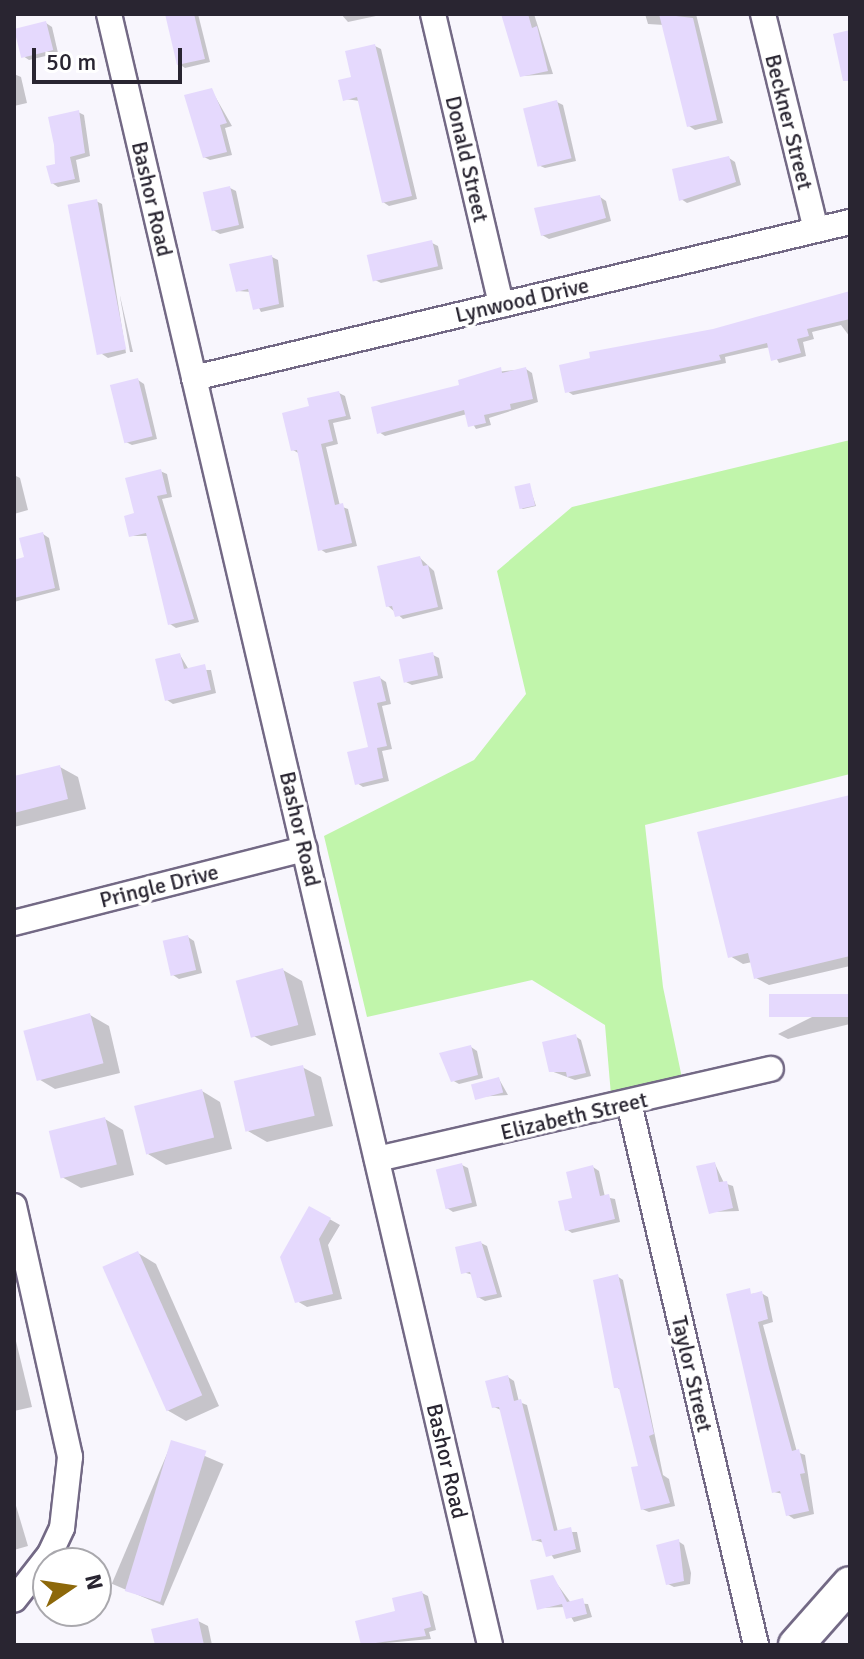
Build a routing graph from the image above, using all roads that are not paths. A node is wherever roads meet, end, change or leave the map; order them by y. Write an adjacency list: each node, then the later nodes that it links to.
1 (109, 14): 7 (street, Bashor Road)
2 (433, 14): 6 (street, Donald Street)
3 (763, 14): 5 (street, Beckner Street)
4 (850, 222): 5 (street, Lynwood Drive)
5 (816, 230): 6 (street, Lynwood Drive)
6 (501, 305): 7 (street, Lynwood Drive)
7 (194, 378): 8 (street, Bashor Road)
8 (305, 849): 9 (street, Pringle Drive); 12 (street, Bashor Road)
9 (14, 923)
10 (771, 1069): 11 (street, Elizabeth Street)
11 (629, 1103): 12 (street, Elizabeth Street); 17 (street, Taylor Street)
12 (377, 1159): 16 (street, Bashor Road)
13 (14, 1206): 15 (street)
14 (850, 1584): 18 (highway)
15 (21, 1592)
16 (490, 1645)
17 (756, 1645)
18 (796, 1645)

